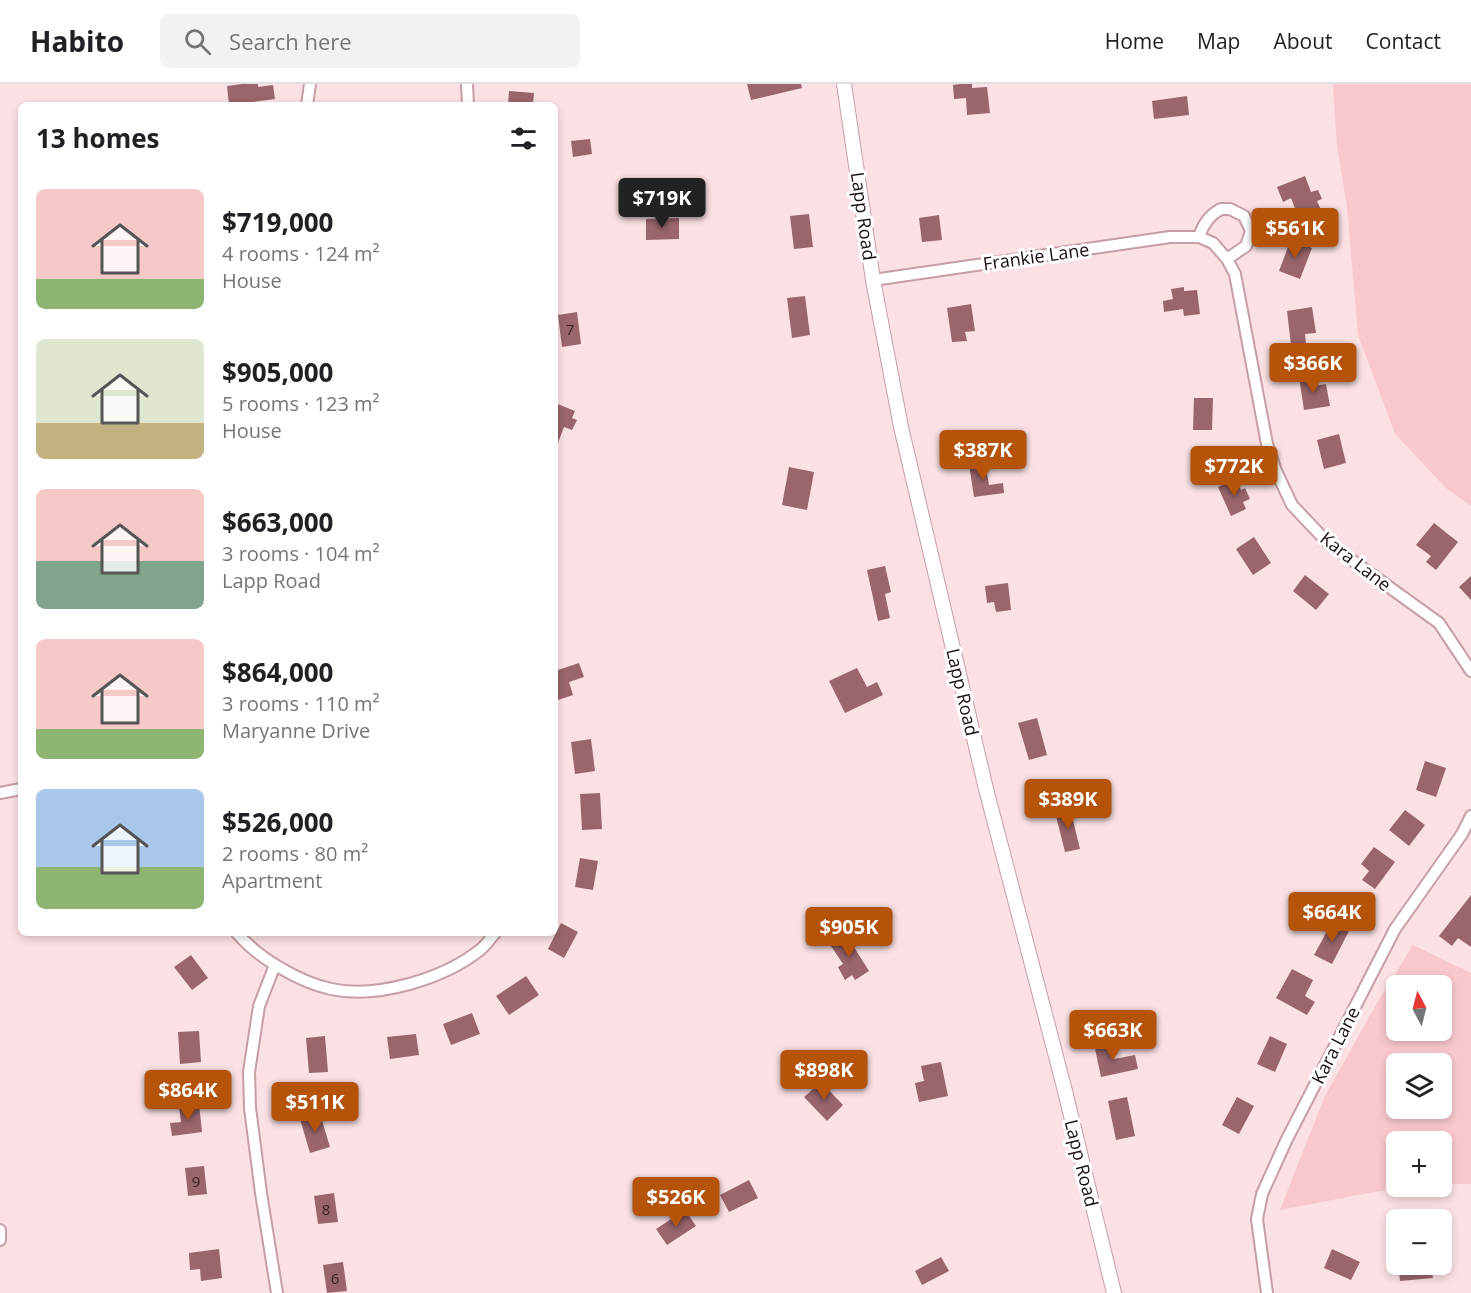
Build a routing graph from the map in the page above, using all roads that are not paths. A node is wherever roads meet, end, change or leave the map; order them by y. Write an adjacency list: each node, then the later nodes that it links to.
1 (310, 84): 4 (street)
2 (467, 84): 5 (street)
3 (844, 84): 8 (street, Lapp Road)
4 (307, 102)
5 (468, 102)
6 (1199, 237): 7 (street, Kara Lane); 7 (street); 8 (street, Frankie Lane)
7 (1227, 259): 9 (street, Kara Lane)
8 (873, 280): 19 (street, Lapp Road)
9 (1471, 671)
10 (18, 790): 11 (street)
11 (0, 793)
12 (1471, 816): 20 (street, Kara Lane)
13 (241, 936): 15 (street)
14 (492, 936): 15 (street)
15 (275, 965): 18 (street)
16 (0, 1230): 17 (street)
17 (0, 1240)
18 (277, 1293)
19 (1114, 1293)
20 (1267, 1293)

